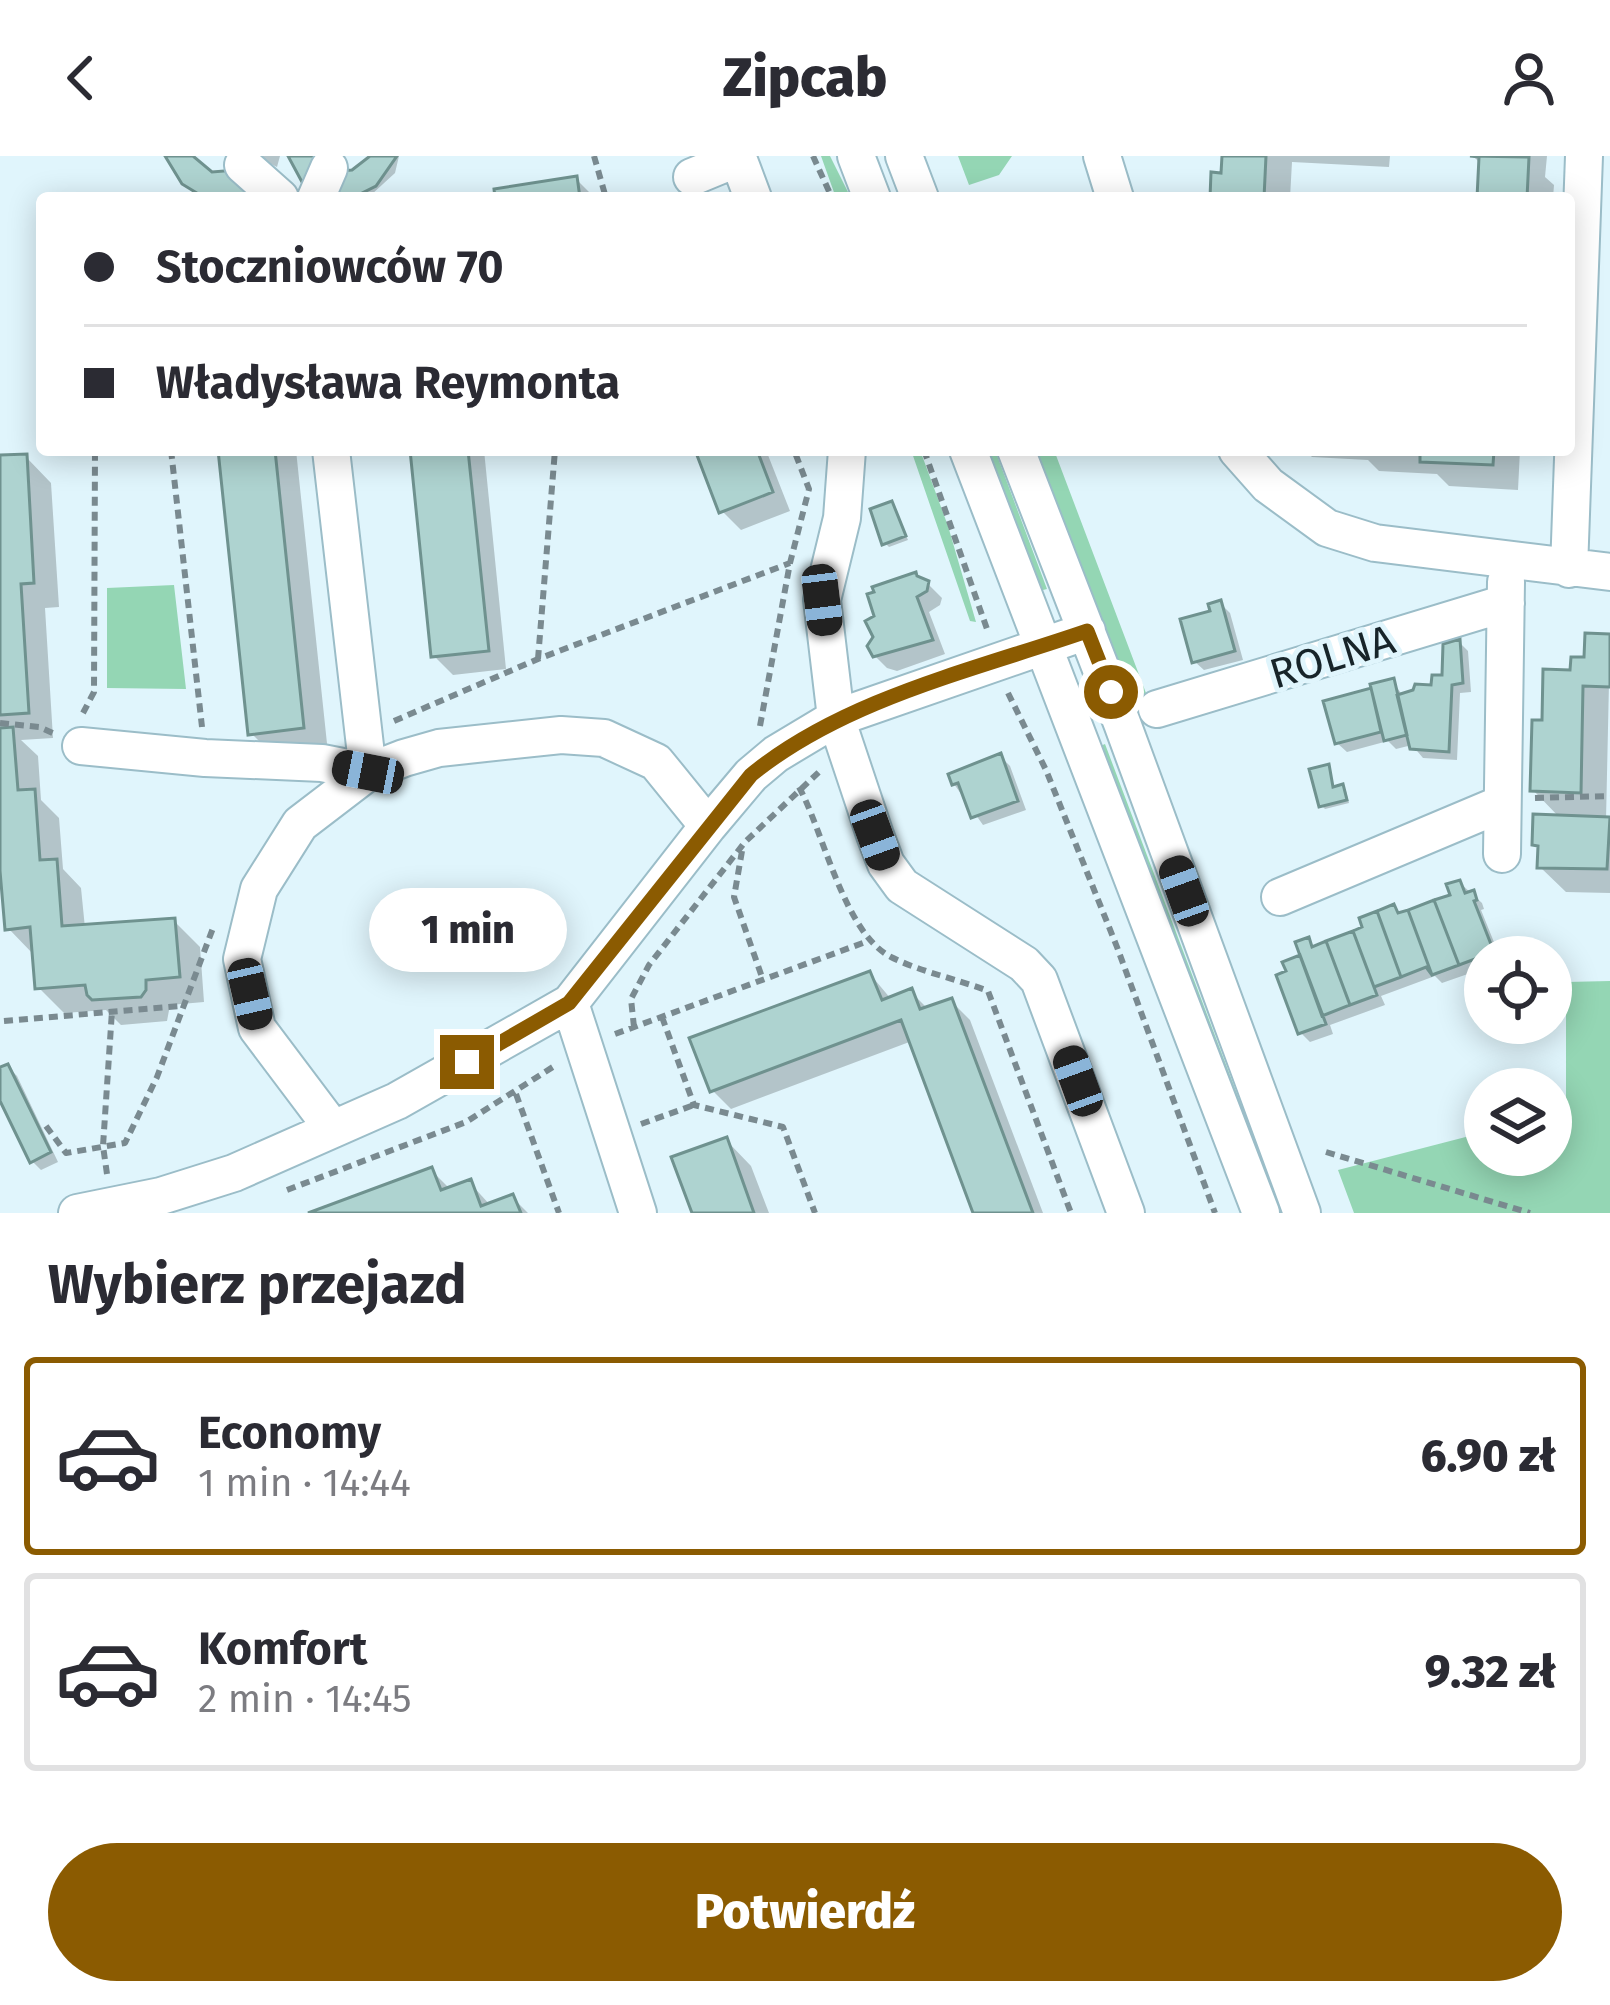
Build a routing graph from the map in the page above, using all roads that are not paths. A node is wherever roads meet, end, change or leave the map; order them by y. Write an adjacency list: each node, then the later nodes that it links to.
1 (856, 156): 9 (street)
2 (904, 156): 10 (street)
3 (1102, 156): 11 (street)
4 (1584, 156): 12 (street)
5 (244, 164): 7 (street)
6 (692, 177): 8 (street)
7 (274, 192)
8 (751, 192)
9 (870, 192)
10 (918, 192)
11 (1113, 192)
12 (1596, 234): 19 (street)
13 (332, 456): 27 (street)
14 (847, 456): 25 (street)
15 (970, 456): 23 (street)
16 (1018, 456): 22 (street)
17 (1243, 456): 18 (street)
18 (1507, 560): 19 (street); 21 (street)
19 (1569, 569): 20 (street)
20 (1610, 572)
21 (1506, 603): 24 (street, ROLNA); 28 (street)
22 (1087, 631): 23 (street); 39 (street)
23 (1042, 646): 25 (street); 38 (street)
24 (1157, 709)
25 (842, 733): 29 (street); 37 (street)
26 (81, 746): 27 (street)
27 (368, 772): 29 (street); 33 (street)
28 (1501, 801): 30 (street); 31 (street)
29 (709, 826): 32 (street)
30 (1502, 854)
31 (1280, 897)
32 (569, 1003): 33 (street); 36 (street)
33 (333, 1129): 34 (street)
34 (163, 1205): 35 (street)
35 (77, 1213)
36 (638, 1213)
37 (1126, 1213)
38 (1261, 1213)
39 (1302, 1213)

